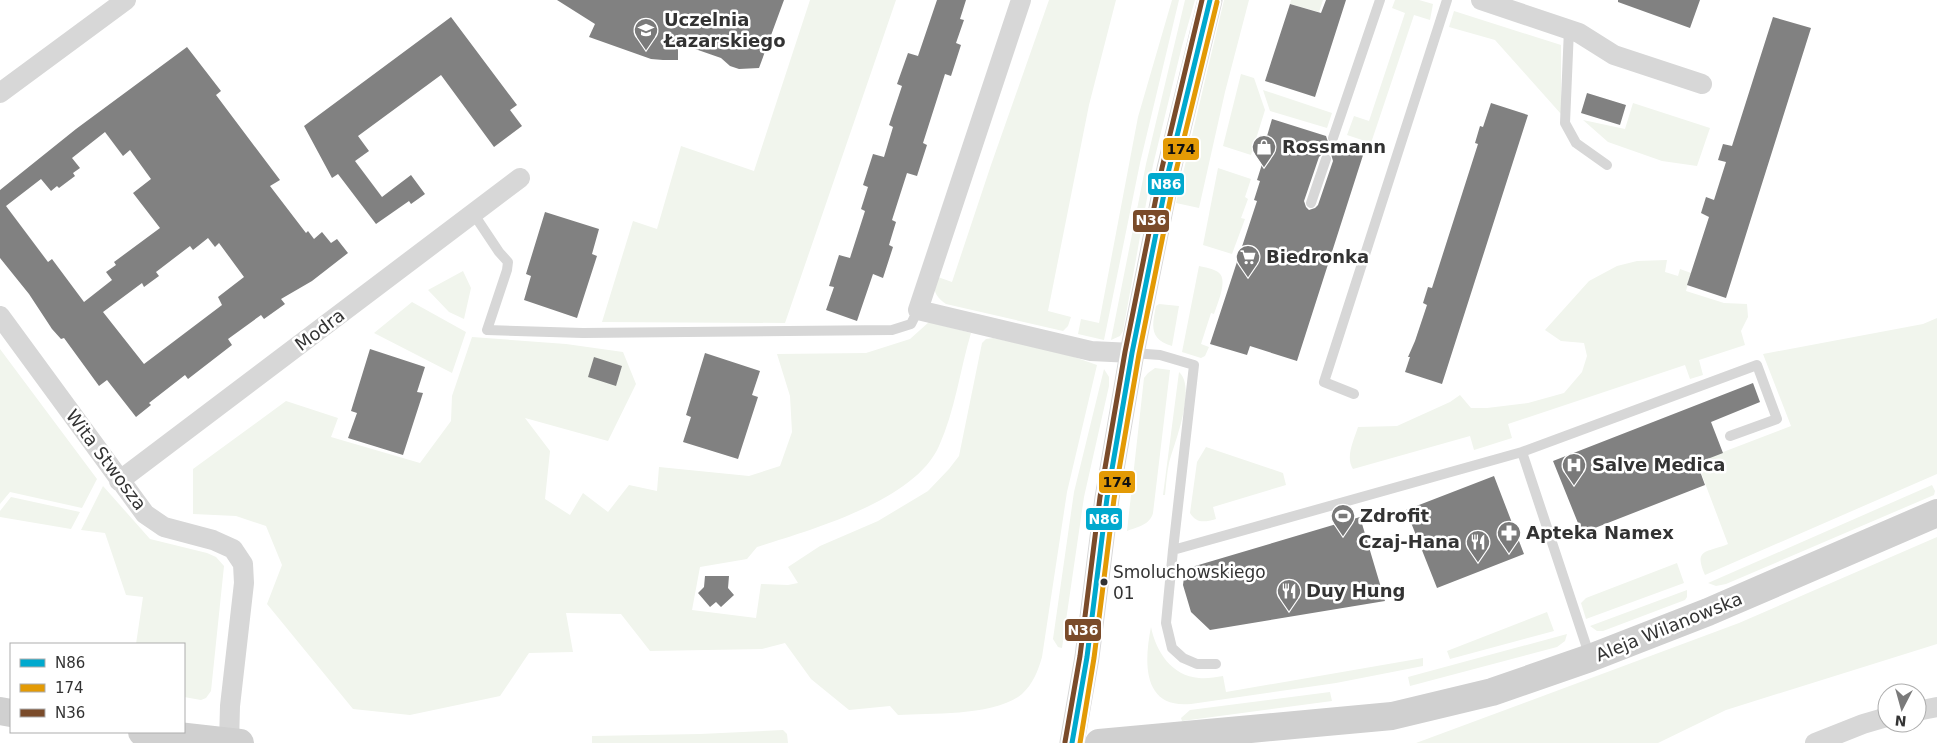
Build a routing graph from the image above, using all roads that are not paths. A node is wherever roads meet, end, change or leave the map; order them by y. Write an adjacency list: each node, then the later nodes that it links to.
1 (126, 0): 9 (street)
2 (1021, 0): 16 (street)
3 (1210, 0): 18 (street)
4 (1380, 0): 10 (lane)
5 (1447, 0): 19 (lane)
6 (1481, 0): 7 (street)
7 (1569, 29): 8 (street); 12 (lane)
8 (1702, 84)
9 (0, 93)
10 (1333, 138)
11 (1326, 159): 14 (lane)
12 (1607, 165)
13 (520, 178): 15 (street, Modra)
14 (1312, 203)
15 (473, 213): 16 (lane); 22 (street, Modra)
16 (918, 310): 18 (street)
17 (0, 316): 22 (street, Wita Stwosza)
18 (1132, 353): 24 (lane); 31 (street)
19 (1354, 394)
20 (1730, 436): 21 (lane)
21 (1522, 452): 24 (lane); 25 (lane)
22 (119, 481): 30 (street, Wita Stwosza)
23 (1937, 513): 25 (main road, Aleja Wilanowska)
24 (1173, 550): 26 (lane)
25 (1590, 658): 27 (main road, Aleja Wilanowska)
26 (1216, 664)
27 (1392, 716): 32 (main road, Aleja Wilanowska); 33 (main road, Aleja Wilanowska)
28 (1877, 720): 34 (street)
29 (150, 733): 30 (main road)
30 (232, 743)
31 (1072, 743)
32 (1099, 743)
33 (1315, 743)
34 (1815, 743)

